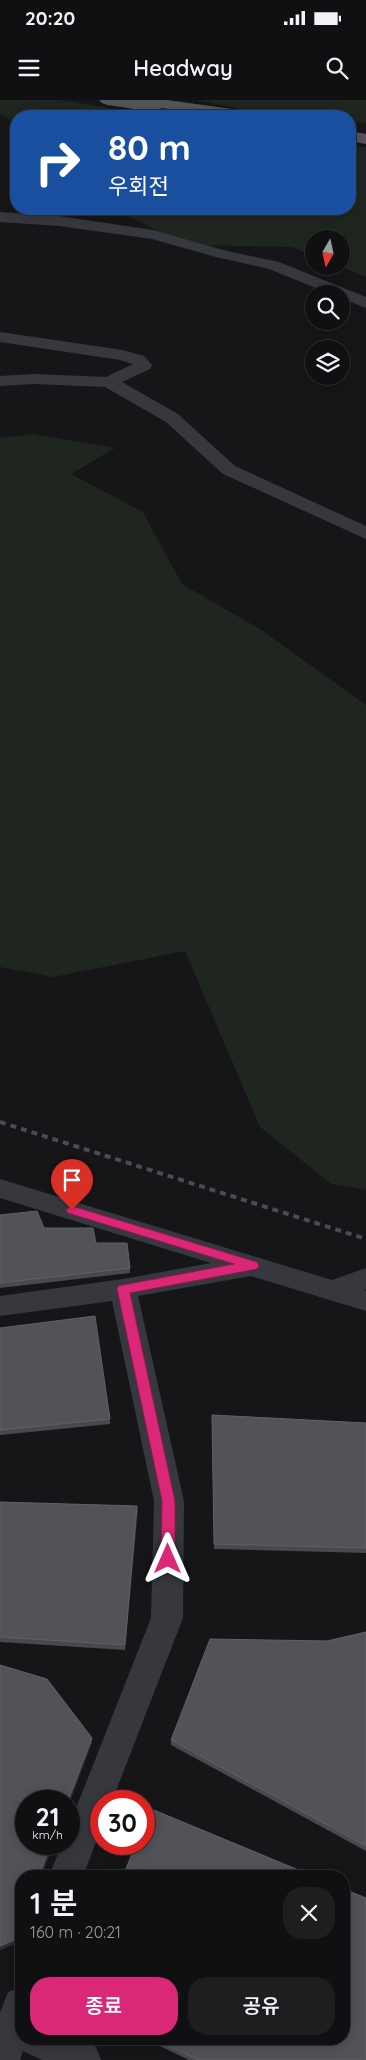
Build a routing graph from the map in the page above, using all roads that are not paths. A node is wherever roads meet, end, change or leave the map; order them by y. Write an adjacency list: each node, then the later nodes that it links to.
1 (107, 100): 3 (main road)
2 (136, 100): 4 (main road)
3 (174, 110)
4 (205, 110)
5 (0, 217): 6 (street)
6 (366, 303)
7 (0, 337): 9 (street)
8 (0, 381): 9 (street)
9 (109, 382): 10 (street)
10 (366, 533)
11 (0, 1188): 12 (street)
12 (252, 1266): 14 (street); 15 (street)
13 (366, 1278): 15 (street)
14 (123, 1289): 17 (street); 18 (street)
15 (334, 1291): 16 (street)
16 (366, 1301)
17 (0, 1306)
18 (68, 1870)
19 (47, 2045): 20 (street)
20 (83, 2060)

